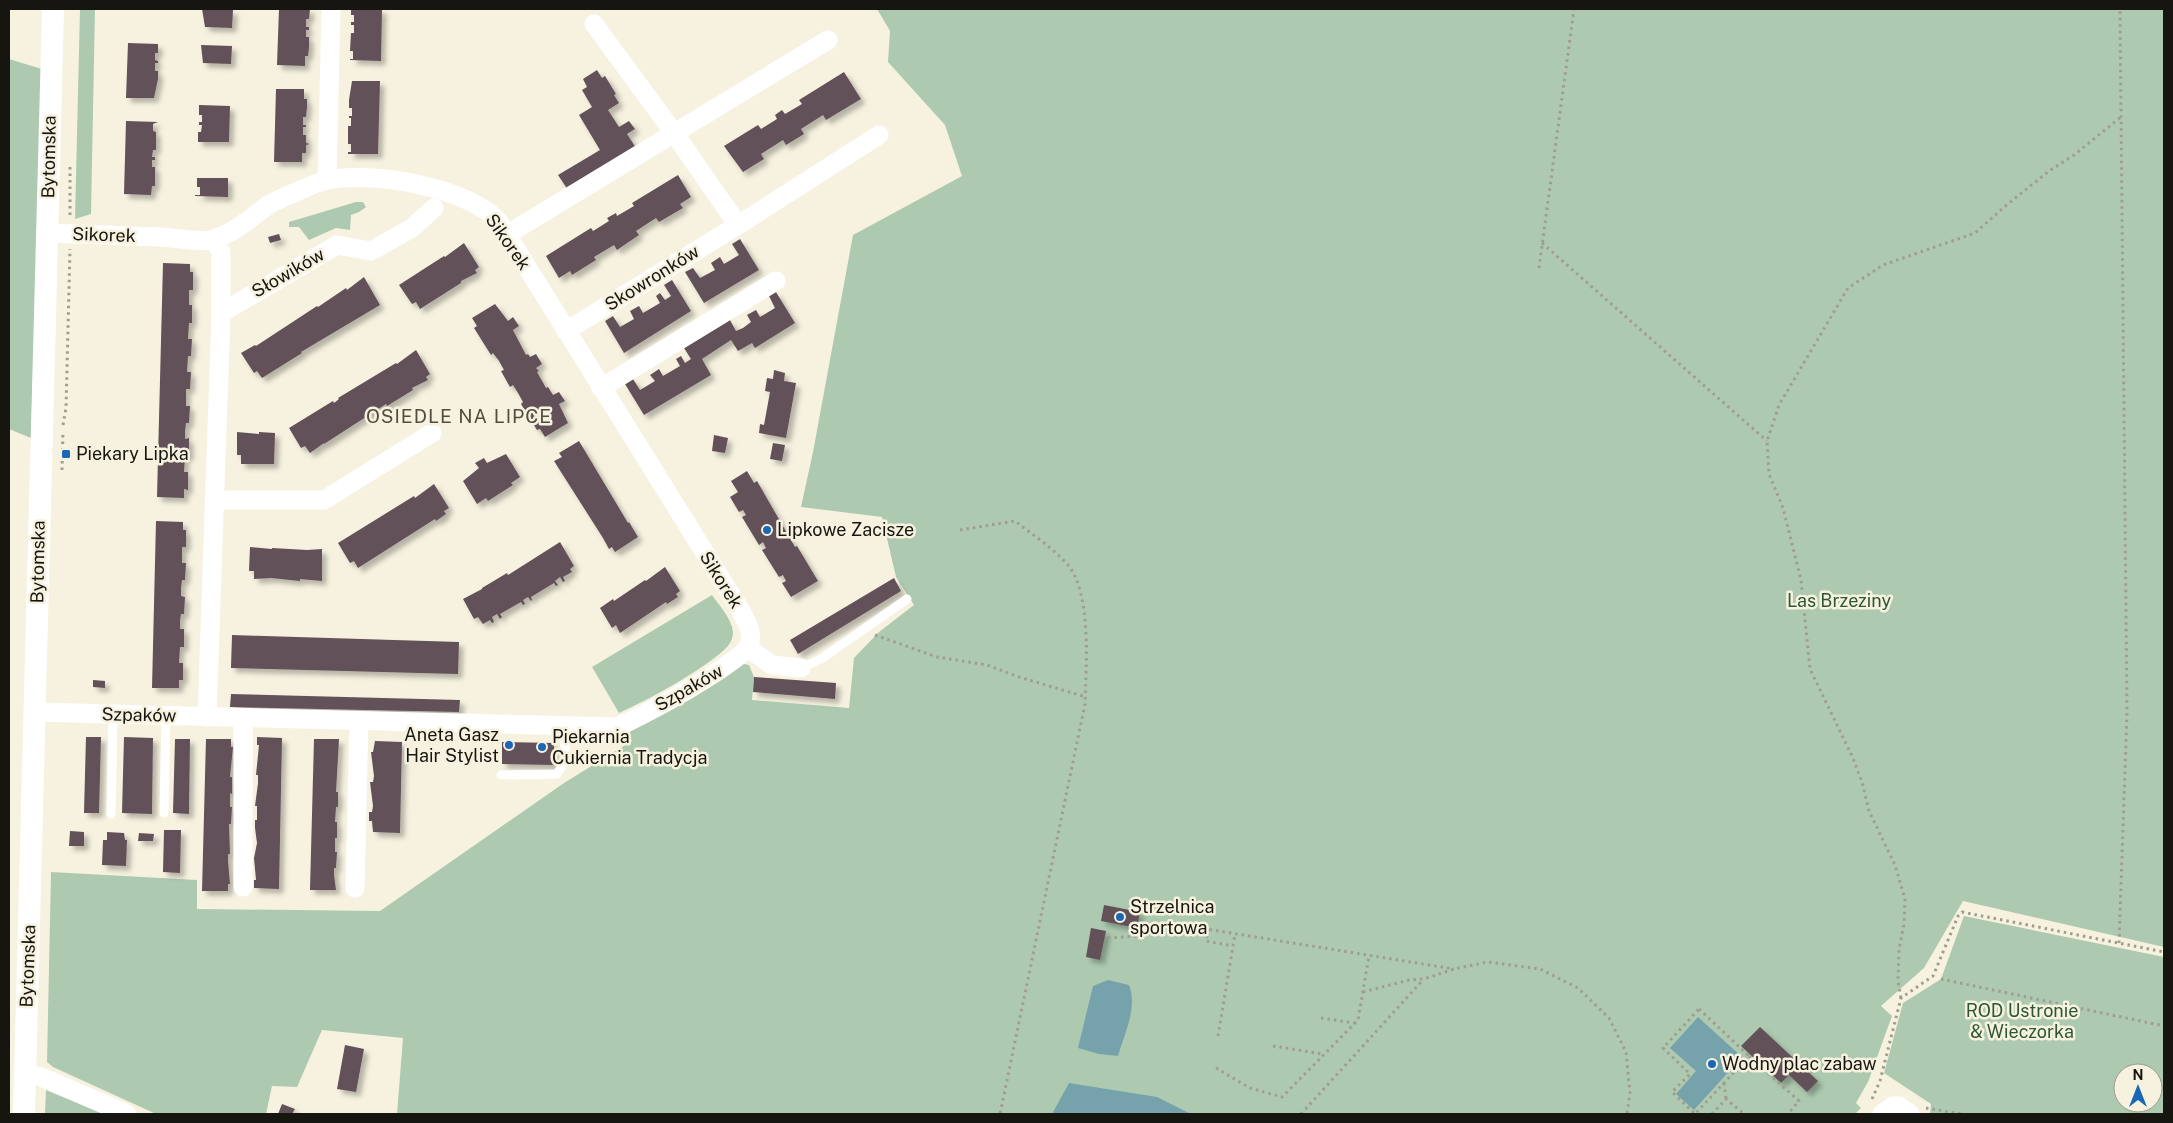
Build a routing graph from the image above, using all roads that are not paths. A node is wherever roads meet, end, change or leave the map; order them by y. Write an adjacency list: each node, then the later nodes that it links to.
1 (53, 9): 10 (street, Bytomska)
2 (331, 9): 7 (street)
3 (594, 24): 5 (street)
4 (828, 40): 5 (street)
5 (674, 133): 9 (street); 11 (street)
6 (879, 135): 9 (street, Skowronków)
7 (327, 180): 11 (street, Sikorek); 12 (street, Sikorek)
8 (434, 208): 14 (street, Słowików)
9 (738, 225): 15 (street, Skowronków)
10 (47, 234): 12 (street, Sikorek); 22 (street, Bytomska)
11 (506, 235): 15 (street, Sikorek)
12 (211, 240): 14 (street)
13 (776, 282): 16 (street)
14 (220, 313): 18 (street)
15 (566, 331): 16 (street, Sikorek)
16 (601, 388): 20 (street, Sikorek)
17 (432, 432): 18 (street)
18 (214, 500): 25 (street)
19 (908, 599): 21 (lane)
20 (748, 648): 21 (street); 28 (street, Szpaków)
21 (801, 668)
22 (35, 712): 23 (street, Szpaków); 34 (street, Bytomska)
23 (113, 714): 24 (street, Szpaków); 31 (lane)
24 (166, 716): 25 (street, Szpaków); 30 (lane)
25 (207, 716): 26 (street, Szpaków)
26 (243, 718): 27 (street, Szpaków); 32 (street)
27 (359, 721): 28 (street, Szpaków); 33 (street)
28 (565, 726): 29 (lane)
29 (501, 775)
30 (164, 813)
31 (111, 814)
32 (242, 887)
33 (355, 888)
34 (24, 1076): 36 (street, Bytomska); 37 (street)
35 (1908, 1112): 38 (street)
36 (24, 1114)
37 (127, 1114)
38 (1882, 1114)

